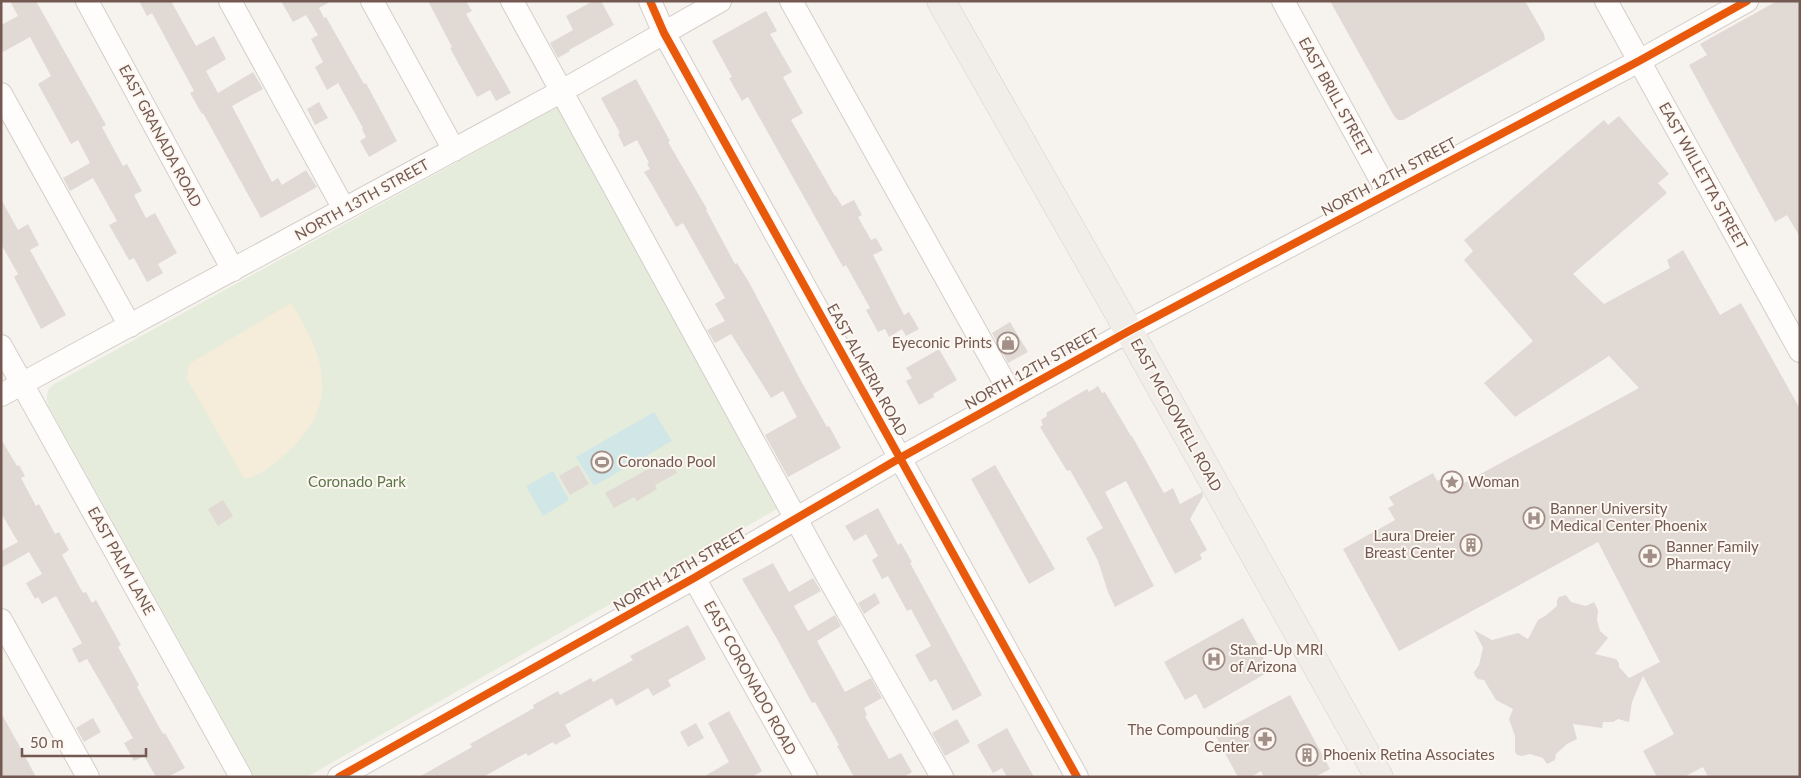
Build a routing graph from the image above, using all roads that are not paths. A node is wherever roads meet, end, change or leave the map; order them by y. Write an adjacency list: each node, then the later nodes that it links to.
1 (87, 1): 19 (street, EAST GRANADA ROAD)
2 (230, 1): 18 (street)
3 (372, 1): 16 (street)
4 (512, 1): 14 (street)
5 (650, 1): 12 (street, EAST ALMERIA ROAD)
6 (720, 1): 12 (street, NORTH 13TH STREET)
7 (791, 1): 26 (street)
8 (941, 1): 21 (main road, EAST MCDOWELL ROAD)
9 (1283, 1): 17 (street, EAST BRILL STREET)
10 (1606, 1): 13 (street, EAST WILLETTA STREET)
11 (1747, 1): 13 (street, NORTH 12TH STREET)
12 (664, 33): 14 (street, NORTH 13TH STREET); 27 (street, EAST ALMERIA ROAD)
13 (1639, 61): 17 (street, NORTH 12TH STREET); 23 (street, EAST WILLETTA STREET)
14 (562, 91): 16 (street, NORTH 13TH STREET); 28 (street)
15 (1, 94): 20 (street)
16 (454, 150): 18 (street, NORTH 13TH STREET)
17 (1388, 193): 21 (street, NORTH 12TH STREET)
18 (344, 209): 19 (street, NORTH 13TH STREET)
19 (233, 270): 20 (street, NORTH 13TH STREET)
20 (130, 326): 24 (street, NORTH 13TH STREET)
21 (1129, 331): 26 (street, NORTH 12TH STREET); 31 (main road, EAST MCDOWELL ROAD)
22 (1, 346): 24 (street, EAST PALM LANE)
23 (1800, 351)
24 (22, 384): 25 (street, NORTH 13TH STREET); 33 (street, EAST PALM LANE)
25 (1, 395)
26 (1012, 396): 27 (street, NORTH 12TH STREET)
27 (900, 458): 28 (street, NORTH 12TH STREET); 37 (street, EAST ALMERIA ROAD)
28 (797, 519): 29 (street, NORTH 12TH STREET); 36 (street)
29 (694, 578): 34 (street, NORTH 12TH STREET); 35 (street, EAST CORONADO ROAD)
30 (1, 620): 32 (street)
31 (1376, 776)
32 (88, 777)
33 (241, 777)
34 (339, 777)
35 (806, 777)
36 (942, 777)
37 (1078, 777)

